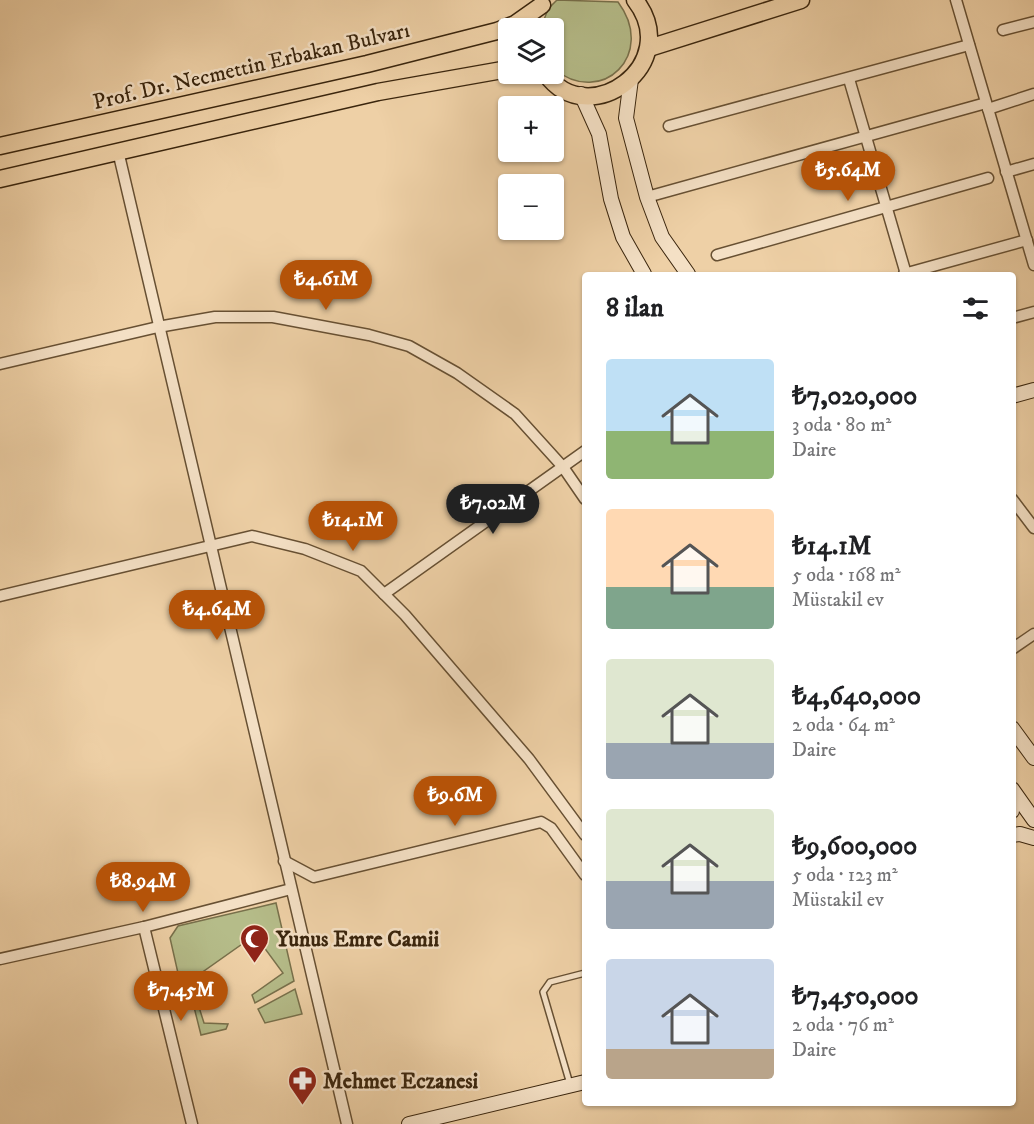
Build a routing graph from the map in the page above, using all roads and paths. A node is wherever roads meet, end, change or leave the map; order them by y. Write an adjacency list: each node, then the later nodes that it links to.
1 (635, 0): 9 (main road)
2 (801, 0): 9 (main road)
3 (956, 0): 8 (street)
4 (544, 3): 5 (main road); 19 (main road, Prof. Dr. Necmettin Erbakan Bulvarı)
5 (538, 18)
6 (1034, 22): 7 (street)
7 (1003, 30)
8 (969, 45): 12 (street); 16 (street)
9 (649, 48): 11 (main road)
10 (498, 71): 20 (main road)
11 (631, 79): 14 (main road); 25 (main road)
12 (849, 79): 17 (street); 18 (street)
13 (557, 84): 14 (main road)
14 (580, 94): 30 (main road)
15 (1034, 94): 16 (street)
16 (987, 106): 18 (street); 22 (street)
17 (669, 126)
18 (865, 138): 25 (street); 26 (street)
19 (0, 146)
20 (118, 152): 23 (main road); 36 (street)
21 (1034, 164): 22 (street)
22 (1006, 172): 27 (street)
23 (0, 178)
24 (988, 178): 26 (street)
25 (647, 197): 31 (main road)
26 (886, 206): 28 (street); 32 (street)
27 (1027, 240): 29 (street); 33 (street)
28 (717, 255)
29 (1034, 265)
30 (643, 272)
31 (687, 272)
32 (904, 272)
33 (912, 272)
34 (1034, 312): 35 (street)
35 (1016, 317)
36 (158, 327): 37 (street); 41 (street); 45 (street)
37 (0, 364)
38 (1034, 390): 39 (main road)
39 (1016, 395)
40 (582, 453): 41 (street)
41 (563, 467): 42 (street); 46 (street)
42 (582, 495)
43 (1016, 504): 44 (street)
44 (1034, 528)
45 (209, 545): 46 (street); 47 (street); 57 (street)
46 (384, 594): 54 (street)
47 (0, 596)
48 (1034, 634): 49 (street)
49 (1016, 646)
50 (1016, 733): 51 (main road)
51 (1034, 758)
52 (1016, 795): 53 (main road)
53 (1034, 820)
54 (582, 831)
55 (1016, 834): 56 (main road)
56 (1034, 838)
57 (284, 861): 58 (street); 59 (street)
58 (582, 871)
59 (291, 889): 60 (street); 66 (street)
60 (144, 927): 61 (street); 65 (street)
61 (0, 959)
62 (582, 975): 64 (lane)
63 (582, 1083): 64 (main road)
64 (571, 1085): 67 (main road)
65 (192, 1124)
66 (347, 1124)
67 (409, 1124)

